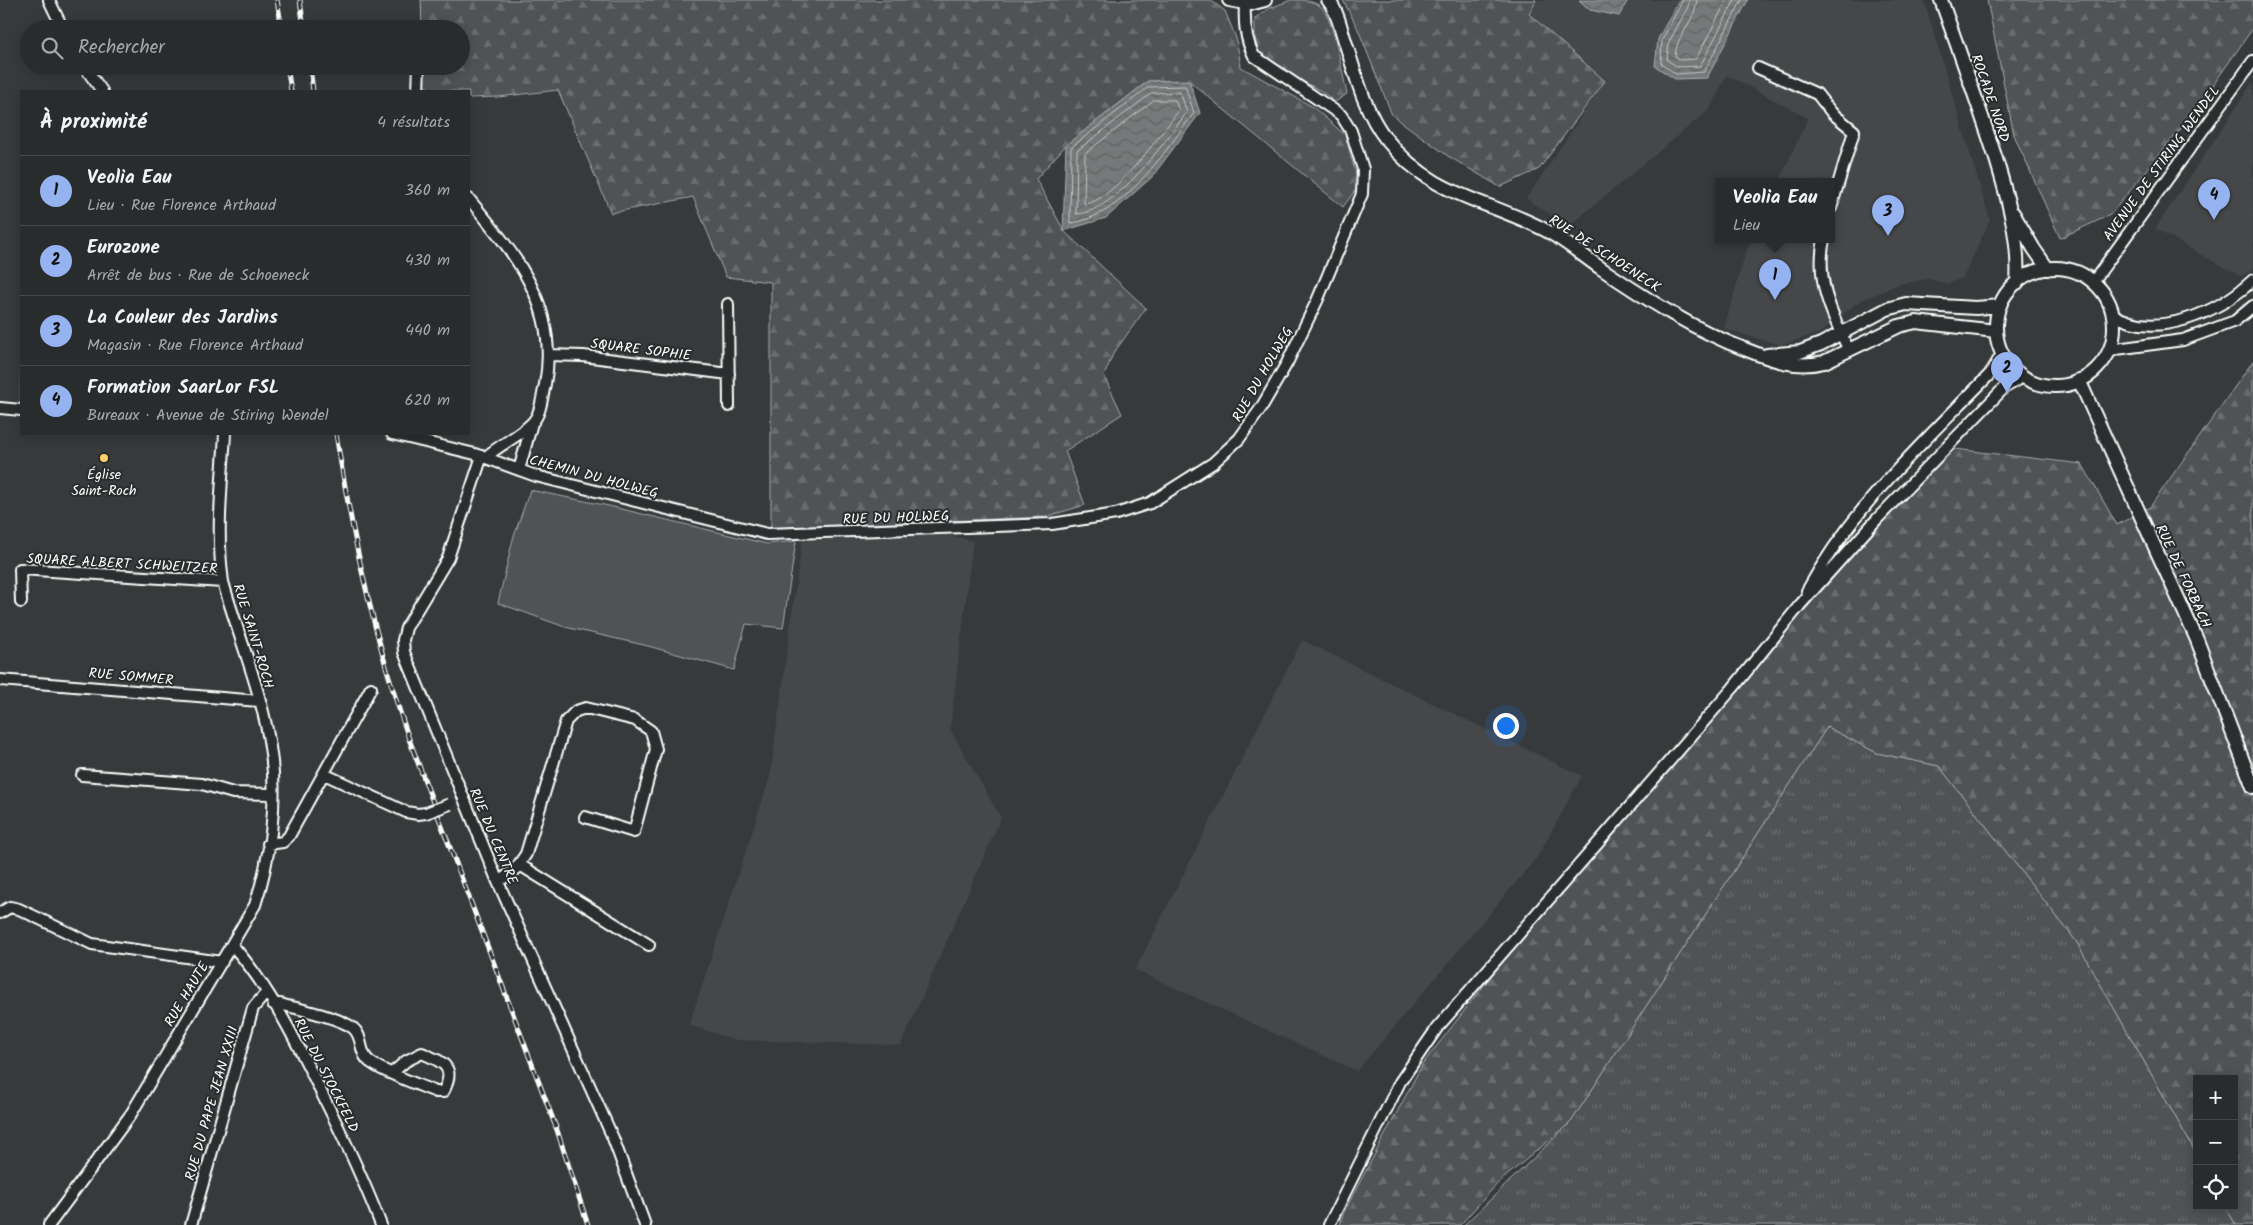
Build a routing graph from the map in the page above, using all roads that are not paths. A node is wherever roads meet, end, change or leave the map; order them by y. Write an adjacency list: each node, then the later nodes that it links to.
1 (49, 0): 7 (street)
2 (1229, 0): 6 (main road)
3 (1265, 0): 6 (main road)
4 (1328, 0): 32 (main road, RUE DE SCHOENECK)
5 (1941, 0): 16 (main road, ROCADE NORD)
6 (1244, 4): 44 (street, RUE DU HOLWEG)
7 (59, 20)
8 (2253, 61): 20 (street, AVENUE DE STIRING WENDEL)
9 (1758, 68): 14 (street)
10 (90, 75): 12 (street)
11 (419, 75): 13 (street)
12 (101, 90)
13 (418, 90)
14 (1835, 195)
15 (470, 200): 31 (street)
16 (2010, 206): 18 (main road); 21 (main road)
17 (1824, 243): 27 (street)
18 (2048, 269): 20 (main road); 21 (main road)
19 (2253, 280): 25 (street)
20 (2093, 282): 25 (main road)
21 (2016, 283): 23 (main road)
22 (728, 304): 33 (street)
23 (2000, 306): 26 (main road); 27 (main road, RUE DE SCHOENECK)
24 (2253, 306): 28 (street)
25 (2112, 314): 28 (main road)
26 (1996, 331): 29 (main road, RUE DE SCHOENECK); 30 (main road)
27 (1841, 332): 29 (street); 32 (main road, RUE DE SCHOENECK)
28 (2109, 350): 35 (main road)
29 (1849, 351): 32 (main road, RUE DE SCHOENECK)
30 (2002, 354): 34 (main road); 47 (street)
31 (549, 355): 33 (street, SQUARE SOPHIE); 39 (street)
32 (1762, 356)
33 (729, 374): 36 (street)
34 (2024, 377): 35 (main road); 47 (street)
35 (2079, 380): 53 (main road, RUE DE FORBACH)
36 (729, 406)
37 (0, 408): 38 (street)
38 (20, 410)
39 (532, 423): 42 (street); 43 (street)
40 (225, 435): 45 (street, RUE SAINT-ROCH)
41 (396, 435): 42 (street, CHEMIN DU HOLWEG)
42 (484, 457): 43 (street, CHEMIN DU HOLWEG); 55 (street, RUE DU CENTRE)
43 (519, 470): 44 (street, CHEMIN DU HOLWEG)
44 (792, 534)
45 (223, 582): 46 (street, SQUARE ALBERT SCHWEITZER); 50 (street, RUE SAINT-ROCH)
46 (21, 602)
47 (1800, 605): 71 (street)
48 (0, 680): 50 (street, RUE SOMMER)
49 (371, 688): 51 (street)
50 (259, 701): 54 (street, RUE SAINT-ROCH)
51 (324, 774): 55 (street, bridge); 57 (street)
52 (82, 775): 54 (street)
53 (2253, 787)
54 (272, 794): 57 (street, RUE SAINT-ROCH)
55 (463, 798): 59 (street, RUE DU CENTRE)
56 (585, 817): 58 (street)
57 (268, 844): 61 (street, RUE HAUTE)
58 (520, 864): 59 (street); 62 (street)
59 (498, 882): 70 (street, RUE DU CENTRE)
60 (0, 912): 63 (street)
61 (232, 945): 63 (street, RUE HAUTE); 64 (street, RUE DU STOCKFELD)
62 (649, 946)
63 (222, 962): 67 (street, RUE HAUTE)
64 (266, 994): 65 (street, RUE DU STOCKFELD); 68 (street, RUE DU PAPE JEAN XXIII)
65 (273, 1004): 66 (street); 69 (street, RUE DU STOCKFELD)
66 (392, 1073): 66 (street)
67 (49, 1225)
68 (190, 1225)
69 (381, 1225)
70 (645, 1225)
71 (1329, 1225)

